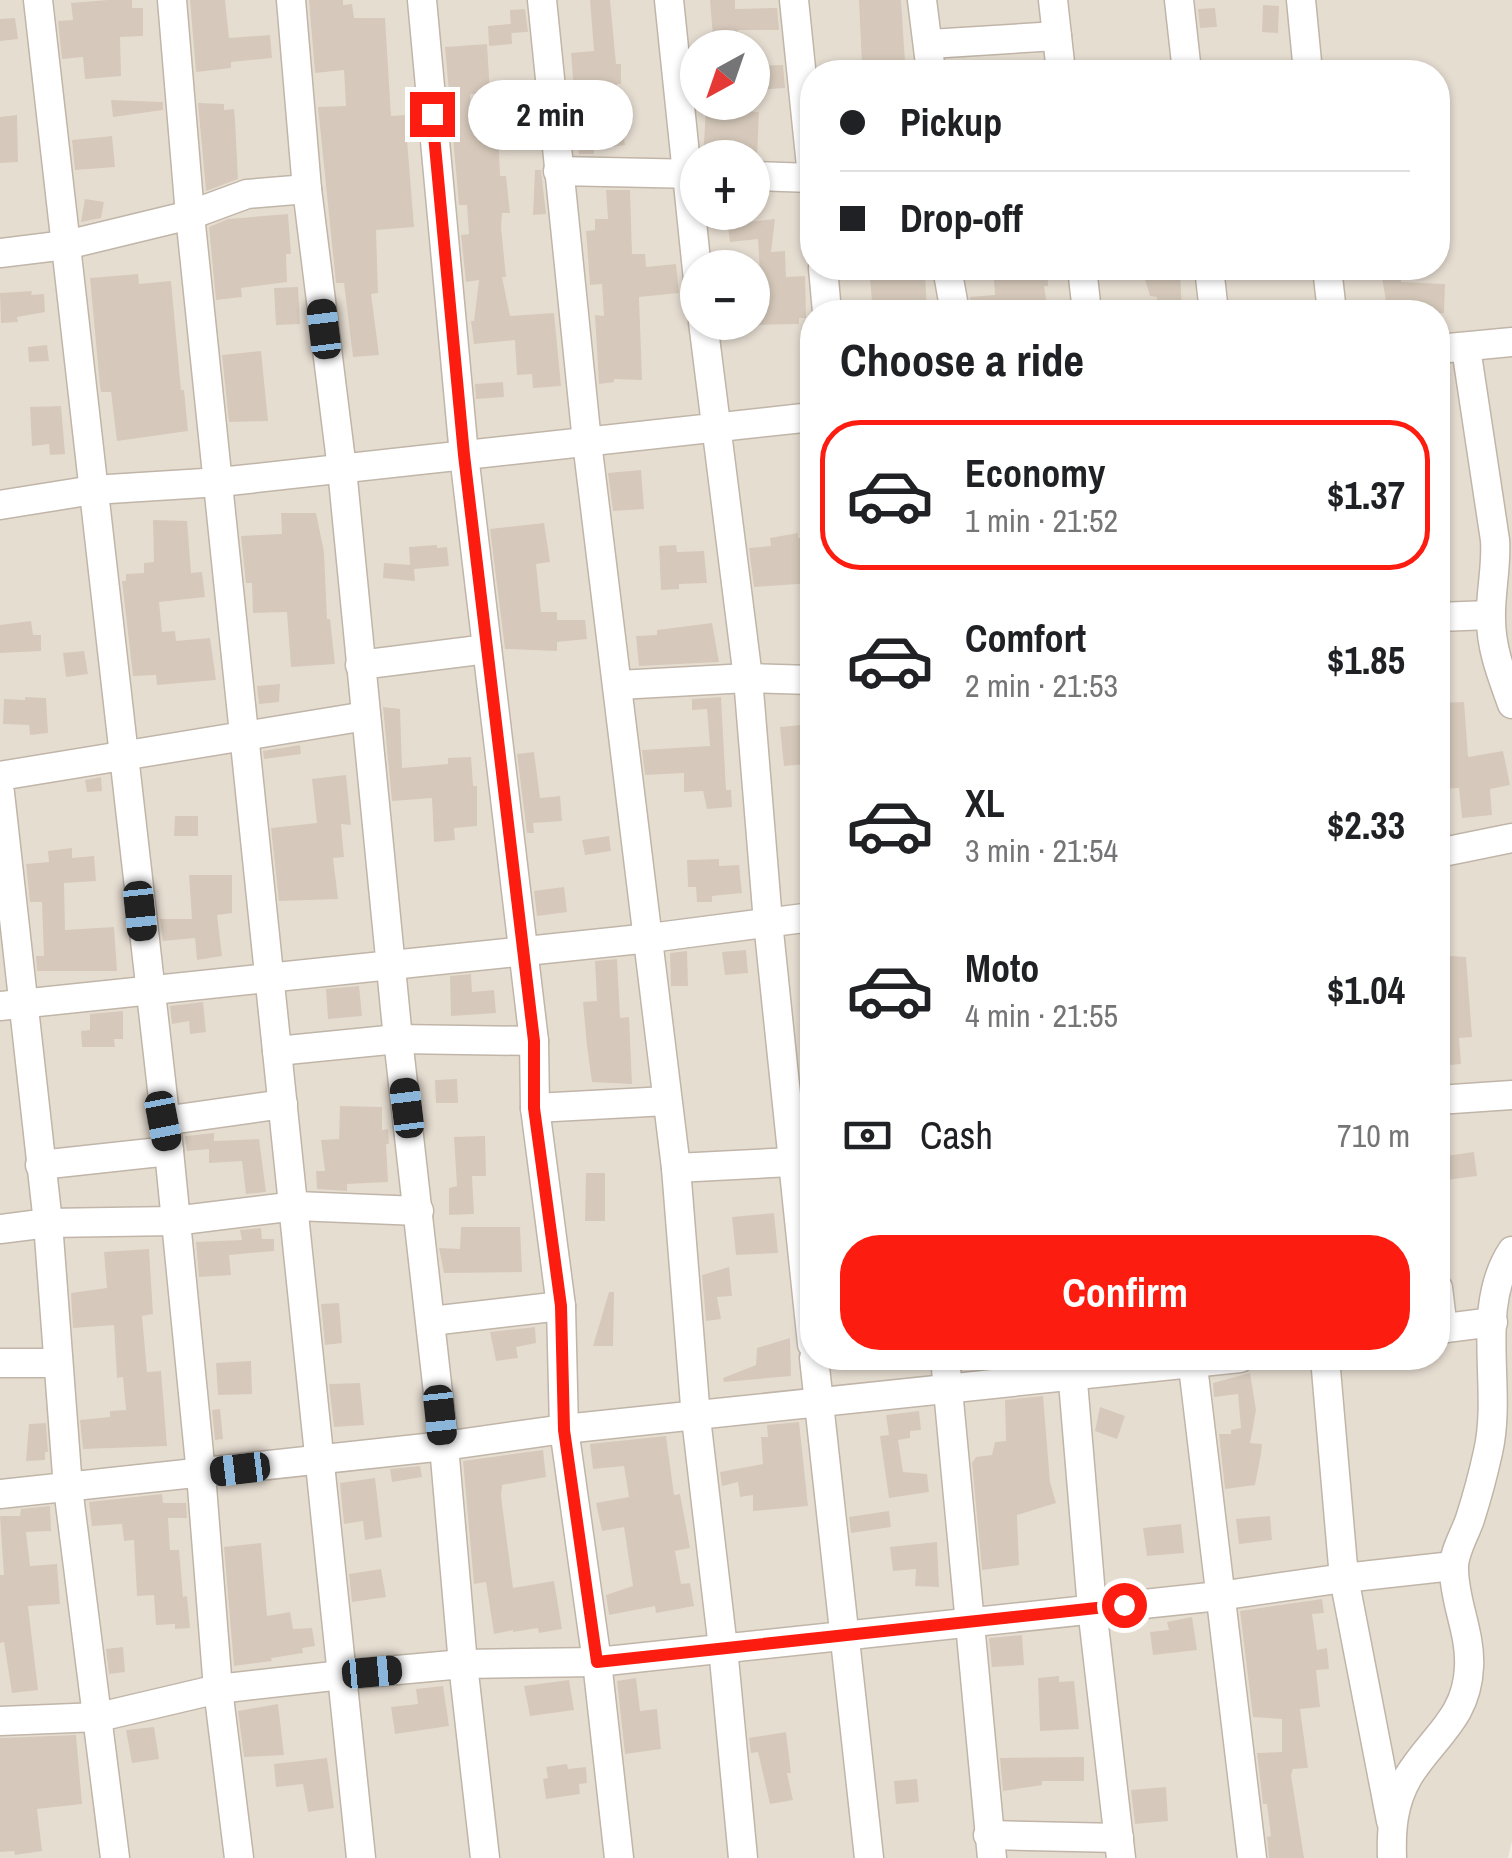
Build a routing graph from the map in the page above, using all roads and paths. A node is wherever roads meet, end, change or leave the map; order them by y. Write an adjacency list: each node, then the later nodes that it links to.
1 (38, 0): 25 (street)
2 (172, 0): 24 (street)
3 (291, 0): 23 (street)
4 (422, 0): 33 (street)
5 (542, 0): 19 (street)
6 (670, 0): 18 (street)
7 (794, 0): 14 (street)
8 (922, 0): 13 (street)
9 (1054, 0): 12 (street)
10 (1179, 0): 16 (street)
11 (1301, 0): 17 (street)
12 (1057, 36): 13 (street); 15 (street)
13 (930, 58)
14 (800, 60)
15 (1060, 60)
16 (1186, 60)
17 (1307, 60)
18 (687, 140)
19 (558, 171): 20 (street); 32 (street)
20 (680, 174)
21 (770, 176): 22 (street)
22 (800, 177)
23 (307, 189): 24 (street); 34 (street)
24 (190, 215): 25 (street); 35 (street)
25 (66, 245): 26 (street); 36 (street)
26 (0, 252)
27 (705, 340): 31 (street)
28 (1512, 342): 29 (street)
29 (1452, 348): 38 (street)
30 (800, 418): 31 (street)
31 (716, 428): 32 (street); 42 (street)
32 (587, 442): 33 (street); 44 (street)
33 (464, 455): 34 (street); 40 (street)
34 (342, 468): 35 (street); 41 (street)
35 (220, 482): 36 (street); 47 (street)
36 (93, 490): 37 (street); 48 (street)
37 (0, 504)
38 (1499, 596): 39 (street); 45 (street)
39 (1450, 613)
40 (487, 650): 41 (street); 56 (street)
41 (360, 664): 46 (street)
42 (748, 678): 43 (street); 44 (street); 54 (street)
43 (800, 680)
44 (618, 685): 55 (street)
45 (1512, 704)
46 (366, 716): 47 (street); 57 (street)
47 (244, 734): 48 (street); 58 (street)
48 (124, 756): 49 (street); 59 (street)
49 (0, 776)
50 (0, 794): 60 (street)
51 (1512, 838): 52 (street)
52 (1450, 851)
53 (800, 918): 54 (street)
54 (768, 922): 55 (street); 70 (street)
55 (650, 938): 56 (street); 66 (street)
56 (523, 949): 57 (street); 62 (street)
57 (393, 964): 58 (street); 61 (street)
58 (270, 976): 59 (street); 63 (street)
59 (148, 988): 60 (street); 69 (street)
60 (11, 1005): 73 (street)
61 (398, 1039): 62 (street); 63 (street); 76 (street)
62 (534, 1041): 68 (street)
63 (277, 1051): 67 (street)
64 (1512, 1095): 65 (street)
65 (1450, 1099)
66 (667, 1101): 68 (street); 74 (street)
67 (283, 1104): 69 (street); 75 (street)
68 (534, 1108): 81 (street)
69 (163, 1121): 71 (street)
70 (800, 1135)
71 (169, 1151): 73 (street); 77 (street)
72 (800, 1162): 74 (street)
73 (40, 1165): 78 (street)
74 (676, 1168): 95 (street)
75 (296, 1206): 76 (street); 77 (street); 98 (street)
76 (419, 1211): 82 (street)
77 (174, 1221): 78 (street); 99 (street)
78 (48, 1223): 79 (street); 86 (street)
79 (0, 1229)
80 (1512, 1251): 83 (street)
81 (561, 1306): 82 (street); 96 (street)
82 (431, 1321): 97 (street)
83 (1493, 1322): 84 (street); 102 (street)
84 (1450, 1328)
85 (0, 1363): 86 (street)
86 (57, 1363): 100 (street)
87 (815, 1370): 94 (street)
88 (946, 1370): 93 (street)
89 (1056, 1370): 93 (street)
90 (1072, 1370): 105 (street)
91 (1194, 1370): 104 (street)
92 (1327, 1370): 103 (street)
93 (948, 1390): 94 (street); 106 (street)
94 (818, 1405): 95 (street); 107 (street)
95 (696, 1418): 96 (street); 108 (street)
96 (564, 1430): 97 (street); 109 (street)
97 (444, 1446): 98 (street); 110 (street)
98 (319, 1459): 99 (street); 111 (street)
99 (201, 1474): 100 (street); 112 (street)
100 (68, 1488): 101 (street); 113 (street)
101 (0, 1494)
102 (1453, 1566): 103 (street); 115 (street)
103 (1344, 1578): 104 (street); 115 (street)
104 (1219, 1596): 105 (street); 125 (street)
105 (1092, 1608): 106 (street); 117 (street)
106 (971, 1622): 107 (street); 116 (street)
107 (845, 1635): 108 (street); 124 (street)
108 (723, 1648): 109 (street); 123 (street)
109 (597, 1662): 110 (street); 122 (street)
110 (462, 1664): 111 (street); 121 (street)
111 (342, 1675): 112 (street); 120 (street)
112 (218, 1689): 113 (street); 119 (street)
113 (99, 1718): 114 (street); 118 (street)
114 (0, 1721)
115 (1391, 1821): 126 (street)
116 (990, 1846): 117 (street)
117 (1120, 1848)
118 (115, 1858)
119 (238, 1858)
120 (361, 1858)
121 (485, 1858)
122 (619, 1858)
123 (743, 1858)
124 (868, 1858)
125 (1252, 1858)
126 (1392, 1858)

